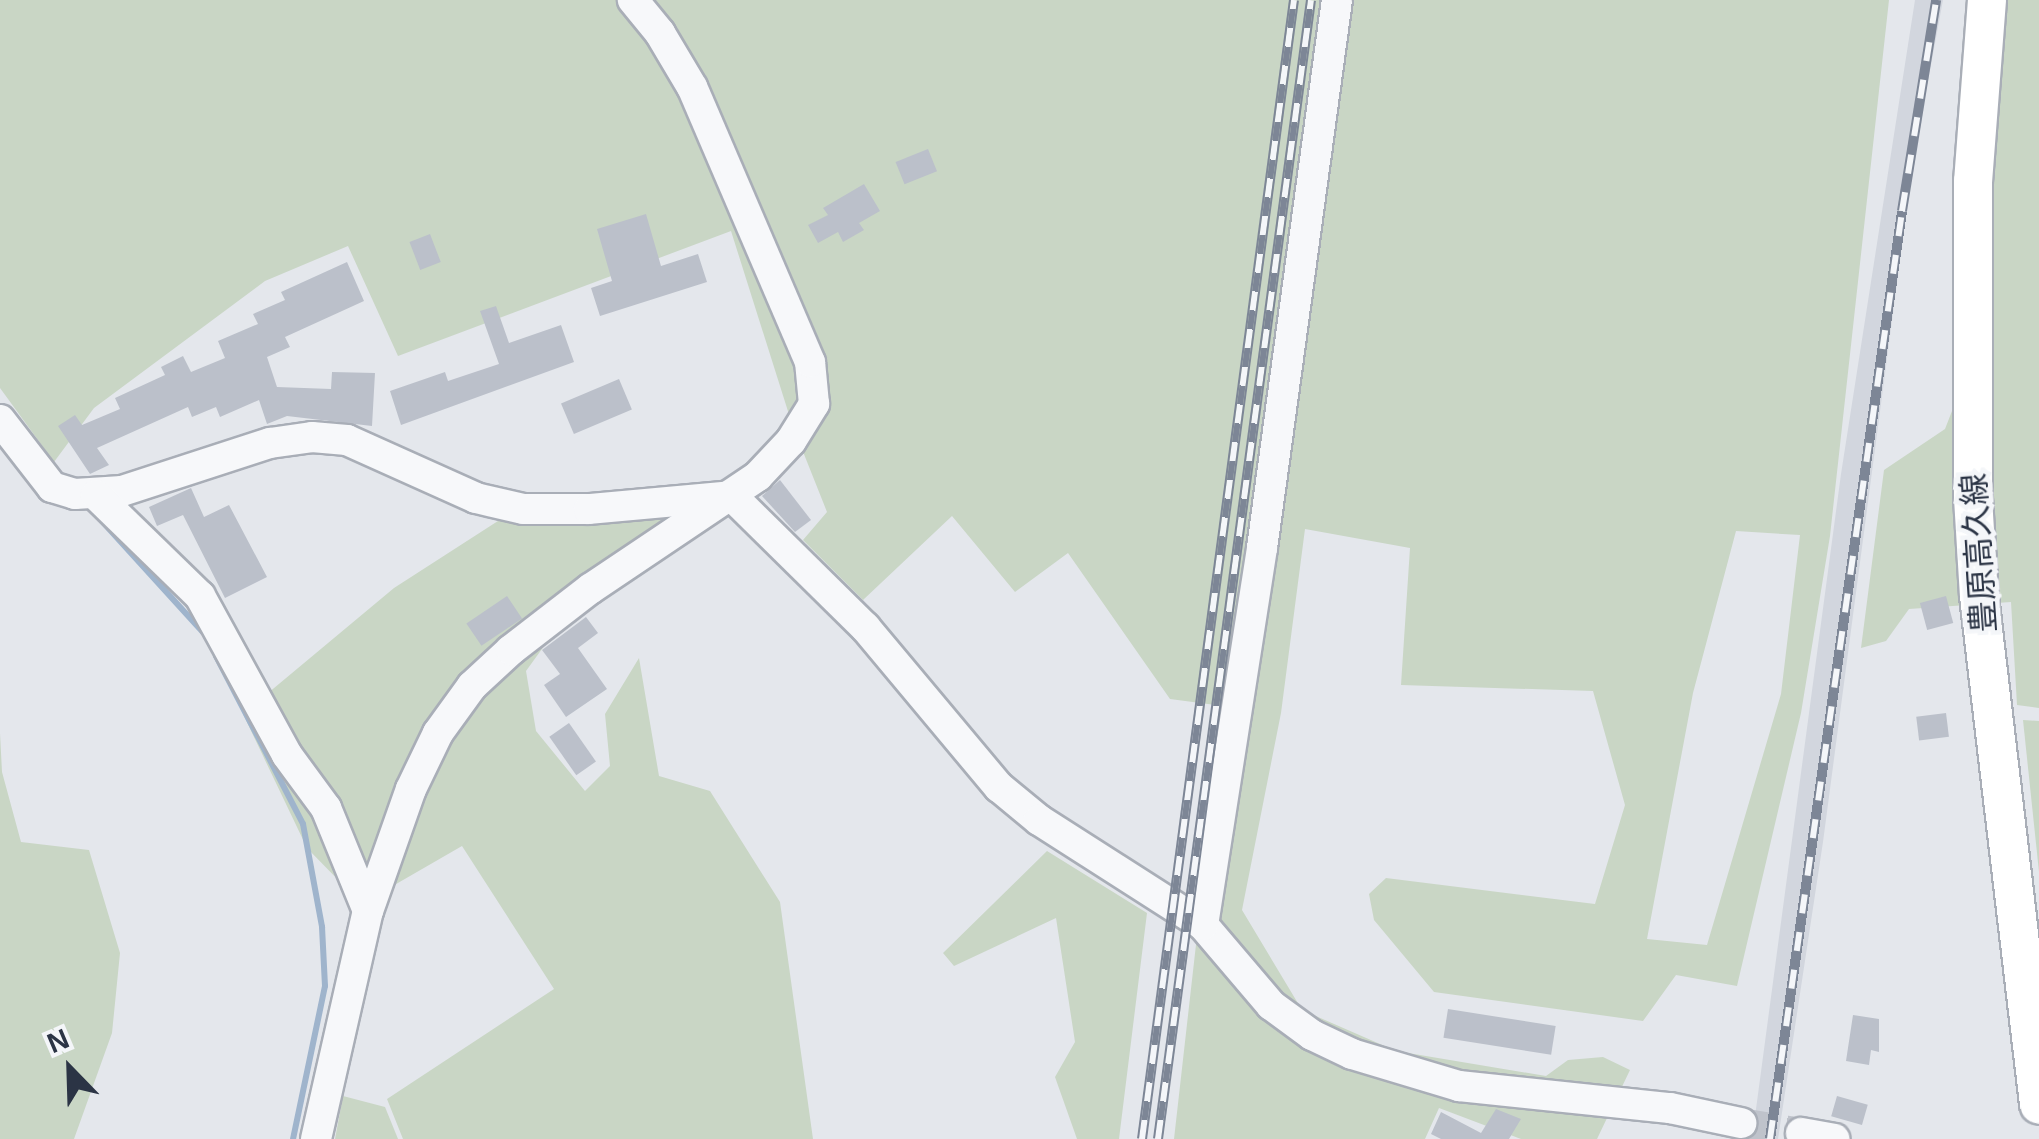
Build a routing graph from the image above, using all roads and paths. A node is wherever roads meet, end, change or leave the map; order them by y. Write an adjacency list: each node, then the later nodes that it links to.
1 (1337, 0): 8 (street)
2 (1987, 0): 9 (main road, 豊原高久線)
3 (636, 2): 6 (street)
4 (0, 420): 5 (street)
5 (96, 495): 6 (street); 7 (street)
6 (732, 496): 7 (street); 8 (street)
7 (368, 910): 11 (street)
8 (1203, 925): 10 (street)
9 (2039, 1104)
10 (1741, 1123)
11 (316, 1139)

